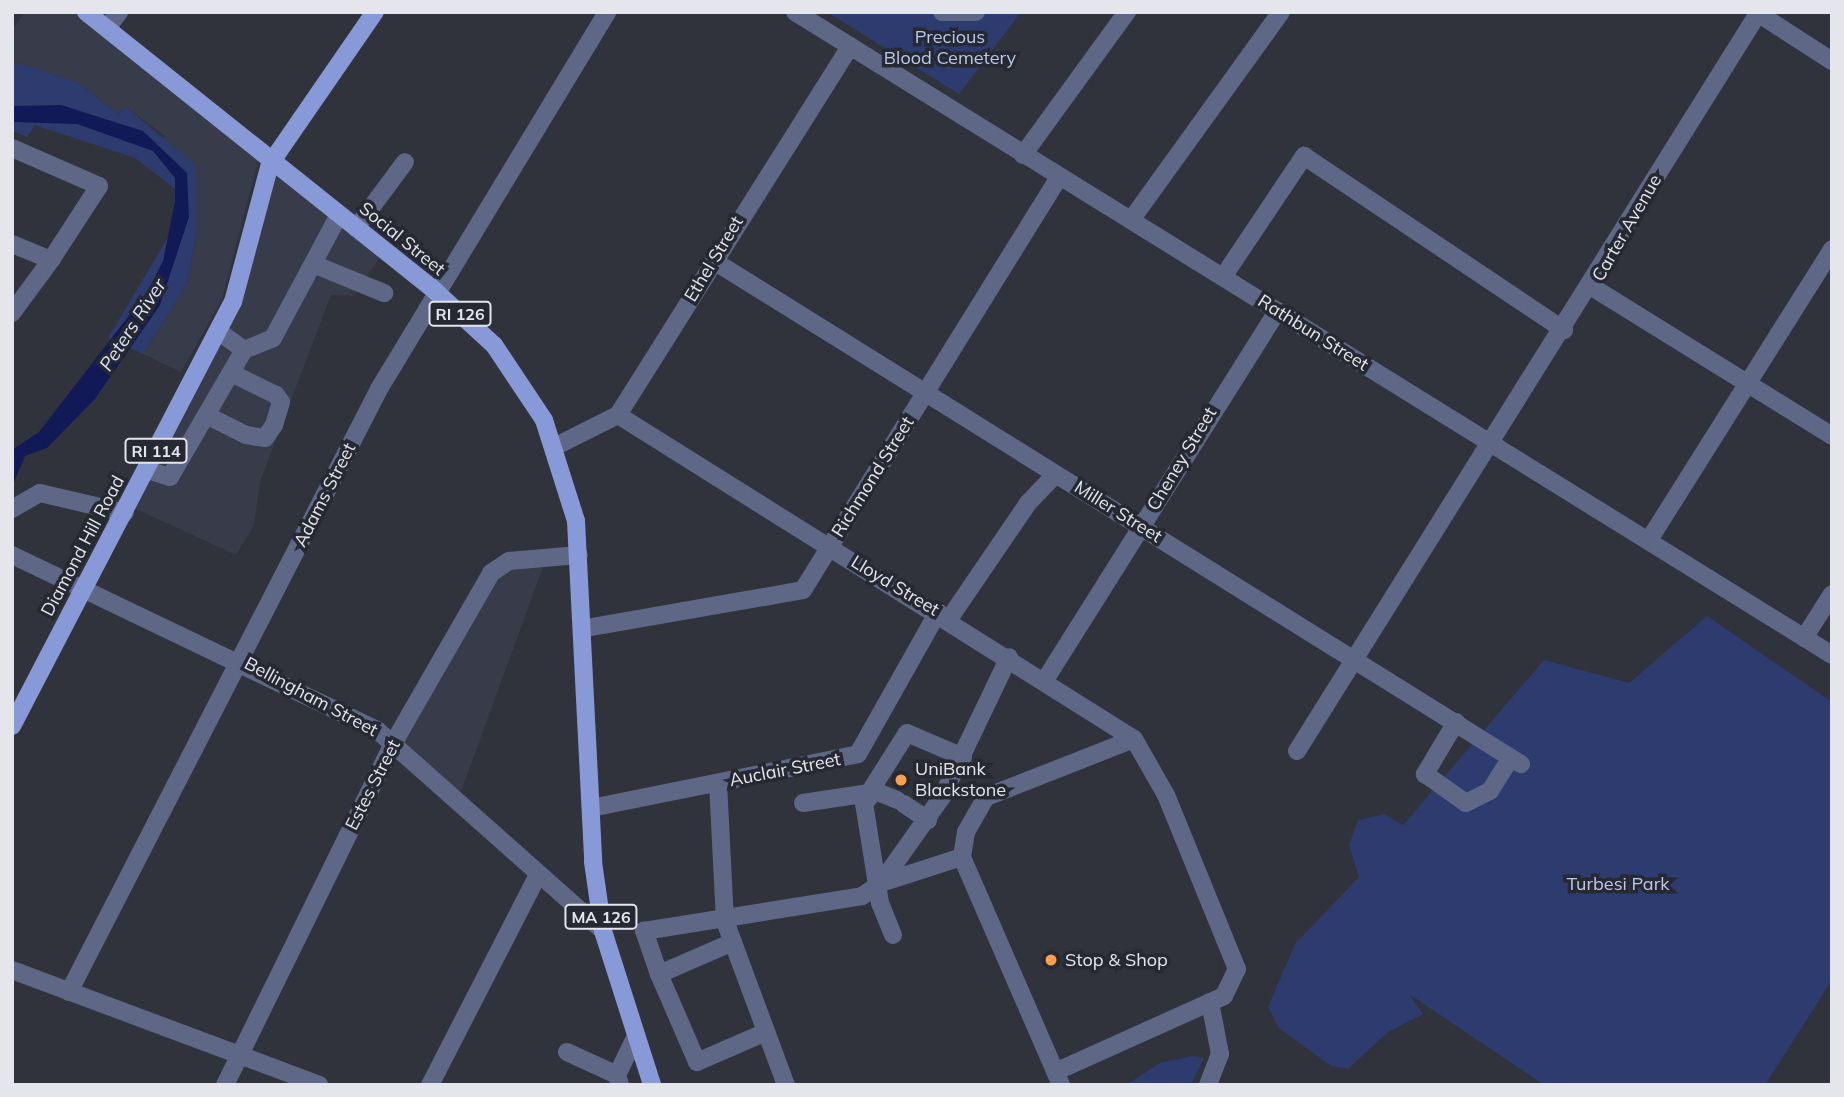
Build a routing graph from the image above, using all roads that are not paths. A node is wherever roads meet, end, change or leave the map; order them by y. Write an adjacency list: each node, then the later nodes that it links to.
1 (86, 12): 11 (main road, Social Street)
2 (119, 12): 11 (street)
3 (375, 12): 17 (main road, Diamond Hill Road / RI 114)
4 (607, 12): 29 (street, Adams Street)
5 (942, 12): 6 (street)
6 (976, 12)
7 (1127, 12): 15 (street)
8 (1281, 12): 20 (street)
9 (797, 13): 12 (street, Rathbun Street)
10 (1759, 13): 13 (street); 28 (street, Carter Avenue)
11 (107, 27): 17 (main road, Social Street)
12 (850, 46): 15 (street, Rathbun Street); 25 (street, Ethel Street)
13 (1832, 61)
14 (12, 148): 24 (street)
15 (1023, 155): 18 (street, Rathbun Street)
16 (405, 162): 21 (street)
17 (270, 164): 19 (main road, Social Street / RI 126); 34 (main road, Diamond Hill Road / RI 114)
18 (1059, 177): 20 (street, Rathbun Street); 38 (street, Richmond Street)
19 (339, 215): 21 (main road, Social Street / RI 126); 26 (street)
20 (1131, 220): 27 (street, Rathbun Street)
21 (356, 228): 29 (main road, Social Street / RI 126)
22 (12, 244): 24 (street)
23 (1832, 249): 37 (street)
24 (51, 260): 32 (street)
25 (713, 261): 38 (street, Miller Street); 39 (street, Ethel Street)
26 (313, 264): 30 (street); 35 (street)
27 (1223, 277): 31 (street, Rathbun Street); 33 (street)
28 (1592, 287): 33 (street, Carter Avenue); 37 (street)
29 (435, 291): 43 (main road, Social Street / RI 126); 62 (street, Adams Street)
30 (384, 293)
31 (1278, 311): 42 (street, Rathbun Street); 49 (street, Cheney Street)
32 (12, 313)
33 (1564, 330): 42 (street, Carter Avenue)
34 (218, 331): 35 (street); 44 (main road, Diamond Hill Road / RI 114)
35 (244, 350): 36 (street)
36 (231, 373): 40 (street); 40 (street)
37 (1748, 386): 41 (street); 50 (street)
38 (926, 394): 45 (street, Miller Street); 51 (street, Richmond Street)
39 (618, 415): 43 (street); 51 (street, Lloyd Street)
40 (208, 416): 44 (street)
41 (1832, 436)
42 (1490, 442): 50 (street, Rathbun Street); 61 (street, Carter Avenue)
43 (556, 446): 48 (main road, Social Street / RI 126)
44 (146, 470): 47 (main road, Diamond Hill Road / RI 114)
45 (1056, 474): 49 (street, Miller Street); 56 (street, Auclair Street)
46 (12, 509): 47 (street)
47 (125, 513): 54 (main road, Diamond Hill Road / RI 114)
48 (576, 521): 53 (main road, Social Street / MA 126)
49 (1142, 526): 61 (street, Miller Street); 63 (street, Cheney Street)
50 (1649, 540): 58 (street, Rathbun Street)
51 (830, 546): 56 (street, Lloyd Street); 57 (street, Richmond Street)
52 (12, 555): 54 (street, Bellingham Street)
53 (579, 555): 57 (main road, Social Street / MA 126); 67 (street, Estes Street)
54 (86, 587): 62 (street, Bellingham Street); 65 (main road, Diamond Hill Road / RI 114)
55 (1832, 594): 58 (street)
56 (944, 616): 60 (street, Lloyd Street); 70 (street, Auclair Street)
57 (586, 628): 73 (main road, Social Street / MA 126)
58 (1804, 638): 59 (street, Rathbun Street)
59 (1832, 655)
60 (1009, 657): 63 (street, Lloyd Street); 69 (street)
61 (1353, 659): 64 (street, Miller Street); 68 (street, Carter Avenue)
62 (241, 660): 67 (street, Bellingham Street); 84 (street, Adams Street)
63 (1045, 680): 66 (street, Lloyd Street)
64 (1456, 722): 64 (street, Miller Street)
65 (12, 726)
66 (1134, 739): 75 (street); 85 (street)
67 (394, 742): 76 (street, Bellingham Street); 88 (street, Estes Street)
68 (1297, 751)
69 (963, 757): 71 (street); 74 (street)
70 (718, 783): 73 (street, Auclair Street); 78 (street)
71 (869, 793): 72 (street); 74 (street); 77 (street)
72 (803, 803)
73 (591, 808): 79 (main road, MA 126)
74 (928, 820): 77 (street)
75 (962, 857): 77 (street); 90 (street)
76 (537, 877): 79 (street, Bellingham Street); 95 (street)
77 (881, 883): 78 (street); 80 (street)
78 (725, 921): 81 (street); 83 (street)
79 (603, 931): 87 (main road, MA 126)
80 (892, 935)
81 (733, 942): 83 (street); 86 (street)
82 (12, 970): 84 (street)
83 (659, 974): 86 (street)
84 (69, 992): 88 (street)
85 (1210, 1002): 90 (street); 97 (street)
86 (766, 1032): 92 (street)
87 (635, 1038): 91 (street); 96 (main road, MA 126)
88 (239, 1051): 93 (street, Estes Street); 94 (street)
89 (567, 1052): 91 (street)
90 (1058, 1079)
91 (619, 1080)
92 (784, 1084)
93 (225, 1085)
94 (318, 1085)
95 (430, 1085)
96 (652, 1085)
97 (1208, 1085)

